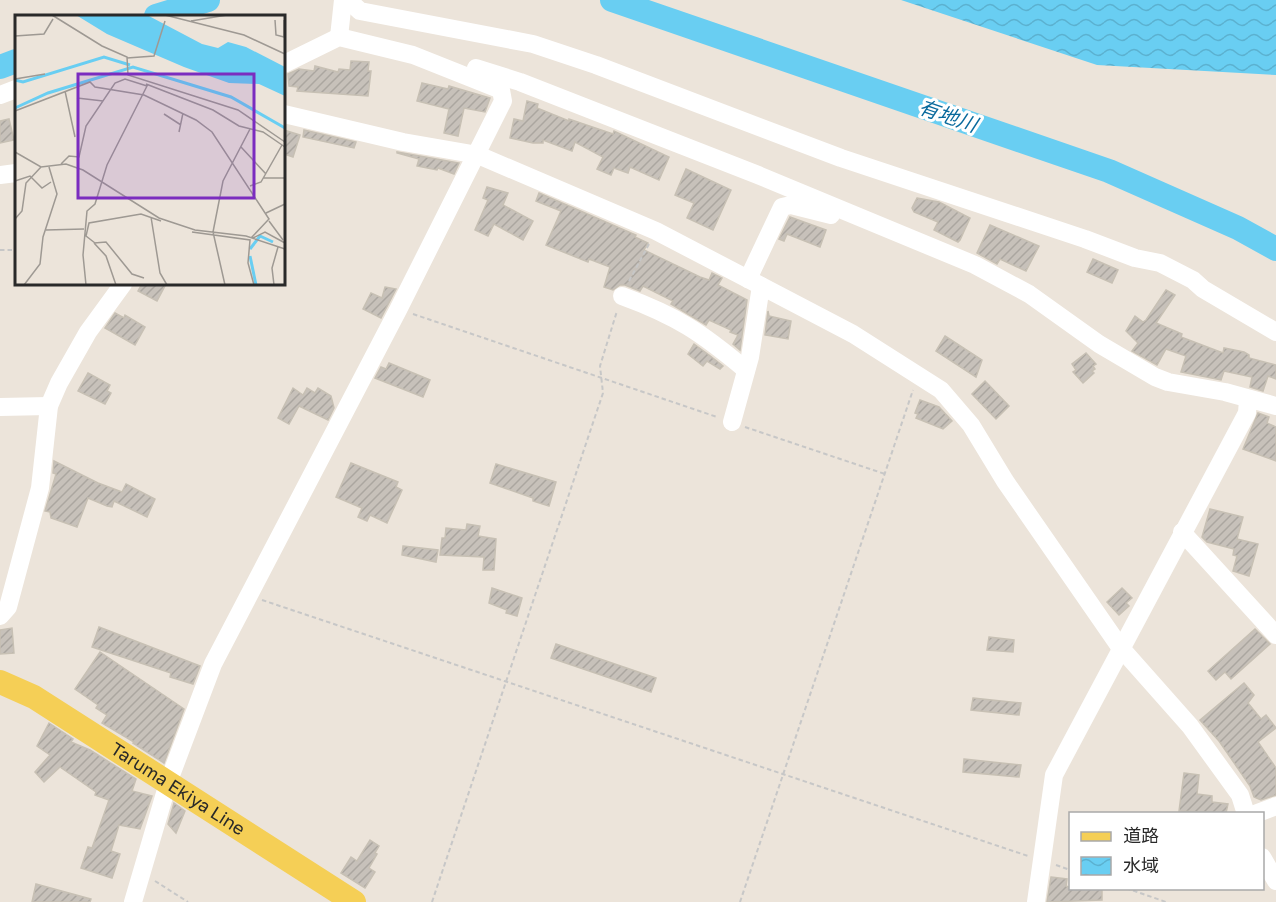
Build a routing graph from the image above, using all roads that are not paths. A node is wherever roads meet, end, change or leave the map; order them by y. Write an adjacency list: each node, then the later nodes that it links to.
1 (343, 0): 3 (street)
2 (348, 0): 18 (street)
3 (339, 37): 4 (street); 6 (street)
4 (315, 49): 5 (street); 7 (street)
5 (285, 50)
6 (413, 56): 11 (street); 14 (street)
7 (285, 64)
8 (15, 89): 9 (street)
9 (0, 95)
10 (285, 114): 11 (street)
11 (478, 155): 15 (street); 30 (street)
12 (15, 173): 13 (street)
13 (0, 174)
14 (857, 216): 15 (street); 20 (street)
15 (754, 282): 19 (street); 28 (street)
16 (122, 285): 21 (street)
17 (622, 296): 19 (street)
18 (1276, 332)
19 (746, 370): 24 (street)
20 (1248, 399): 22 (street); 25 (street)
21 (50, 406): 23 (street); 26 (street)
22 (1276, 406)
23 (0, 407)
24 (732, 422)
25 (1182, 532): 27 (street); 28 (street)
26 (0, 616)
27 (1276, 635)
28 (1120, 647): 32 (street); 38 (street)
29 (0, 682): 30 (main road, Taruma Ekiya Line)
30 (168, 783): 36 (street); 37 (main road, Taruma Ekiya Line)
31 (1276, 806): 33 (street)
32 (1246, 812)
33 (1258, 812)
34 (1264, 860): 35 (street)
35 (1276, 881)
36 (133, 902)
37 (354, 902)
38 (1036, 902)

